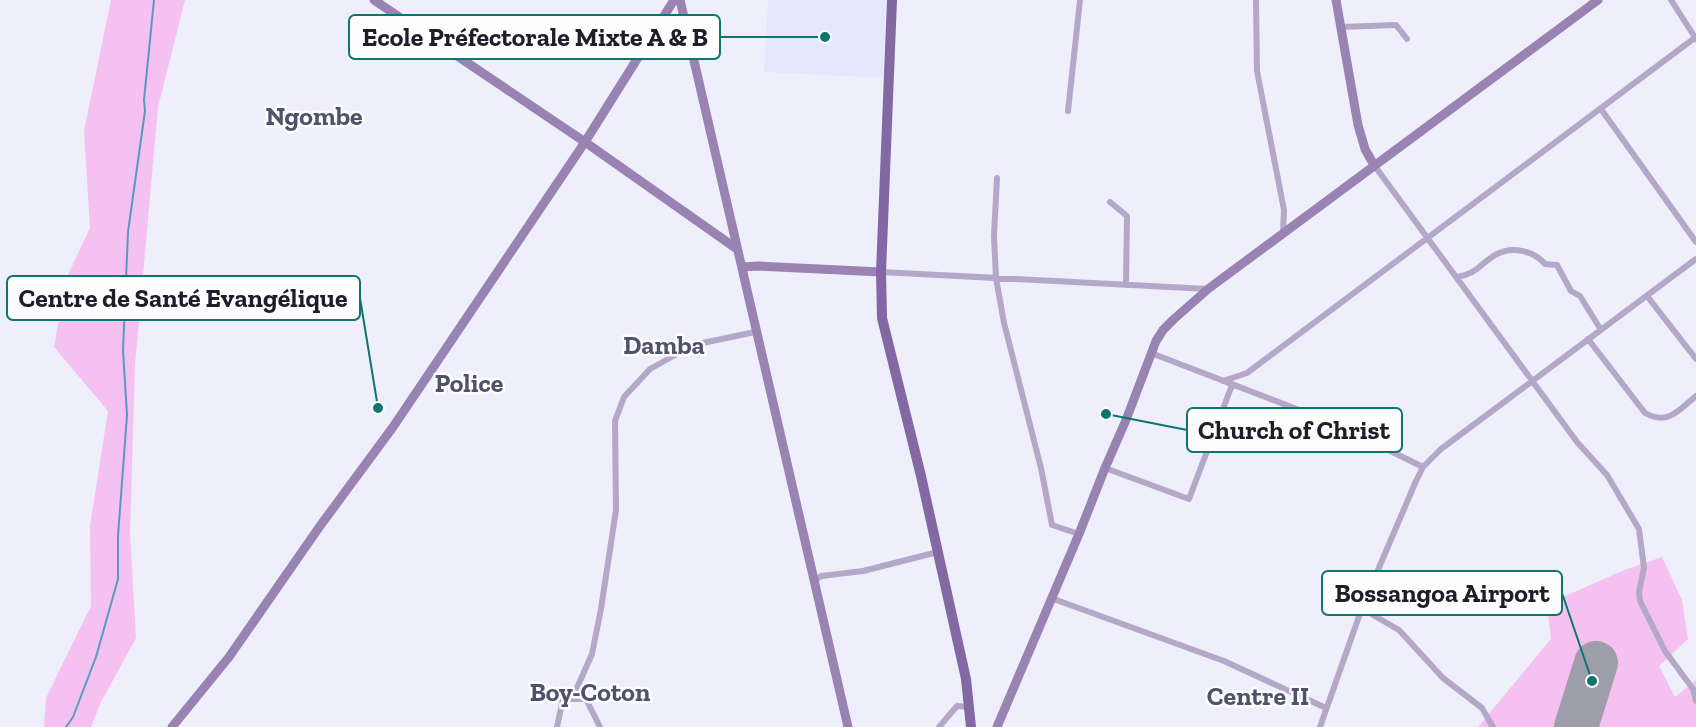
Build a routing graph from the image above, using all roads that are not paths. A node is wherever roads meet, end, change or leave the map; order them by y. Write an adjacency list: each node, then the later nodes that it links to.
1 (374, 0): 15 (street)
2 (674, 0): 15 (street)
3 (680, 0): 22 (street)
4 (892, 0): 25 (main road)
5 (1080, 0): 14 (street)
6 (1256, 0): 19 (street)
7 (1336, 0): 10 (street)
8 (1598, 0): 16 (street)
9 (1671, 0): 11 (street)
10 (1340, 27): 12 (street); 16 (street)
11 (1696, 38): 13 (street)
12 (1407, 39)
13 (1601, 109): 20 (street); 21 (street)
14 (1068, 111)
15 (585, 142): 22 (street); 51 (street)
16 (1374, 165): 19 (street); 20 (street)
17 (997, 178): 27 (street)
18 (1110, 202): 28 (street)
19 (1284, 233): 29 (street)
20 (1428, 238): 26 (street); 36 (street)
21 (1696, 242)
22 (737, 249): 24 (street)
23 (1696, 259): 30 (street)
24 (742, 267): 25 (street); 32 (street)
25 (880, 273): 27 (street); 43 (main road)
26 (1457, 277): 31 (street); 37 (street)
27 (996, 278): 28 (street); 42 (street)
28 (1126, 285): 29 (street)
29 (1208, 289): 34 (street)
30 (1647, 296): 31 (street); 35 (street)
31 (1600, 330): 33 (street)
32 (755, 332): 44 (street); 47 (street)
33 (1588, 339): 37 (street); 39 (street)
34 (1151, 353): 36 (street); 41 (street)
35 (1696, 359)
36 (1223, 381): 38 (street)
37 (1534, 381): 40 (street); 48 (street)
38 (1232, 385): 40 (street); 41 (street)
39 (1696, 396)
40 (1423, 467): 46 (street)
41 (1105, 468): 42 (street)
42 (1079, 534): 45 (street)
43 (938, 552): 44 (street); 49 (main road)
44 (814, 580): 54 (street)
45 (1051, 598): 50 (street); 57 (street)
46 (1363, 605): 50 (street); 59 (street)
47 (572, 699): 52 (street); 53 (street)
48 (1696, 701)
49 (970, 707): 55 (street); 56 (main road)
50 (1326, 708): 58 (street)
51 (172, 727)
52 (557, 727)
53 (600, 727)
54 (848, 727)
55 (939, 727)
56 (971, 727)
57 (997, 727)
58 (1320, 727)
59 (1493, 727)

